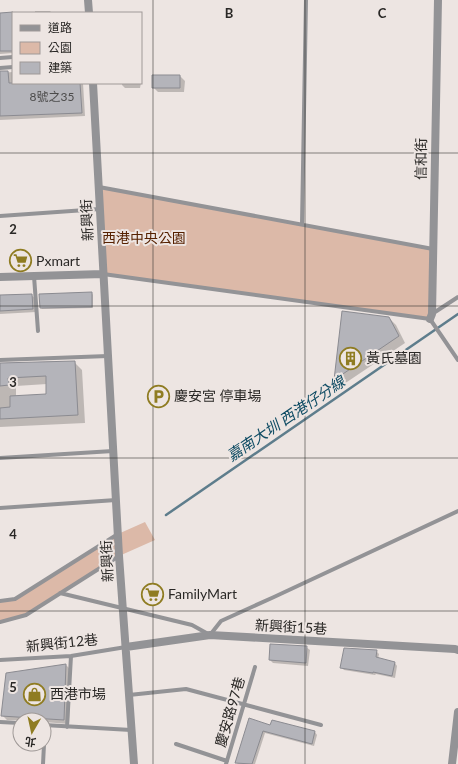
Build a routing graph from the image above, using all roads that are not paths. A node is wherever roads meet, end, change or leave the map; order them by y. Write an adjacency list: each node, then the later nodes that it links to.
1 (88, 0): 4 (street)
2 (306, 0): 13 (lane)
3 (438, 0): 14 (street, 信和街)
4 (89, 12)
5 (12, 57): 6 (lane)
6 (0, 58)
7 (12, 67): 8 (lane)
8 (0, 68)
9 (93, 84): 10 (street, 新興街)
10 (99, 186): 11 (street, 新興街); 13 (lane)
11 (100, 209): 12 (lane); 15 (street, 新興街)
12 (0, 216)
13 (302, 224): 14 (lane)
14 (433, 250): 19 (street, 信和街)
15 (103, 274): 16 (street); 19 (lane); 21 (street, 新興街)
16 (34, 276): 17 (street); 20 (lane)
17 (0, 277)
18 (458, 297): 19 (lane)
19 (431, 316): 23 (lane)
20 (38, 331)
21 (108, 356): 22 (lane); 24 (street, 新興街)
22 (0, 360)
23 (458, 360)
24 (114, 451): 25 (lane); 26 (street, 新興街)
25 (0, 458)
26 (116, 500): 27 (lane); 29 (street, 新興街)
27 (0, 508)
28 (458, 511): 35 (lane)
29 (118, 534): 30 (street, 新興街); 32 (lane)
30 (119, 556): 31 (lane); 33 (street, 新興街)
31 (60, 593): 33 (lane); 34 (lane)
32 (0, 601)
33 (123, 609): 35 (lane); 36 (street, 新興街)
34 (0, 622)
35 (210, 635): 36 (street, 新興街15巷); 37 (street, 新興街15巷)
36 (126, 647): 38 (lane, 新興街12巷); 41 (street, 新興街)
37 (457, 649)
38 (71, 656): 39 (lane, 新興街12巷); 48 (lane)
39 (0, 660)
40 (255, 667): 42 (lane, 慶安路97巷)
41 (129, 695): 42 (lane); 49 (street, 新興街)
42 (244, 705): 47 (lane); 52 (lane, 慶安路97巷)
43 (458, 712): 55 (street)
44 (0, 722): 45 (lane)
45 (12, 723)
46 (52, 725): 48 (lane)
47 (321, 725)
48 (67, 726): 49 (lane)
49 (131, 730): 54 (street, 新興街)
50 (176, 744): 52 (lane)
51 (44, 752): 53 (lane)
52 (227, 763)
53 (43, 764)
54 (134, 764)
55 (452, 764)

